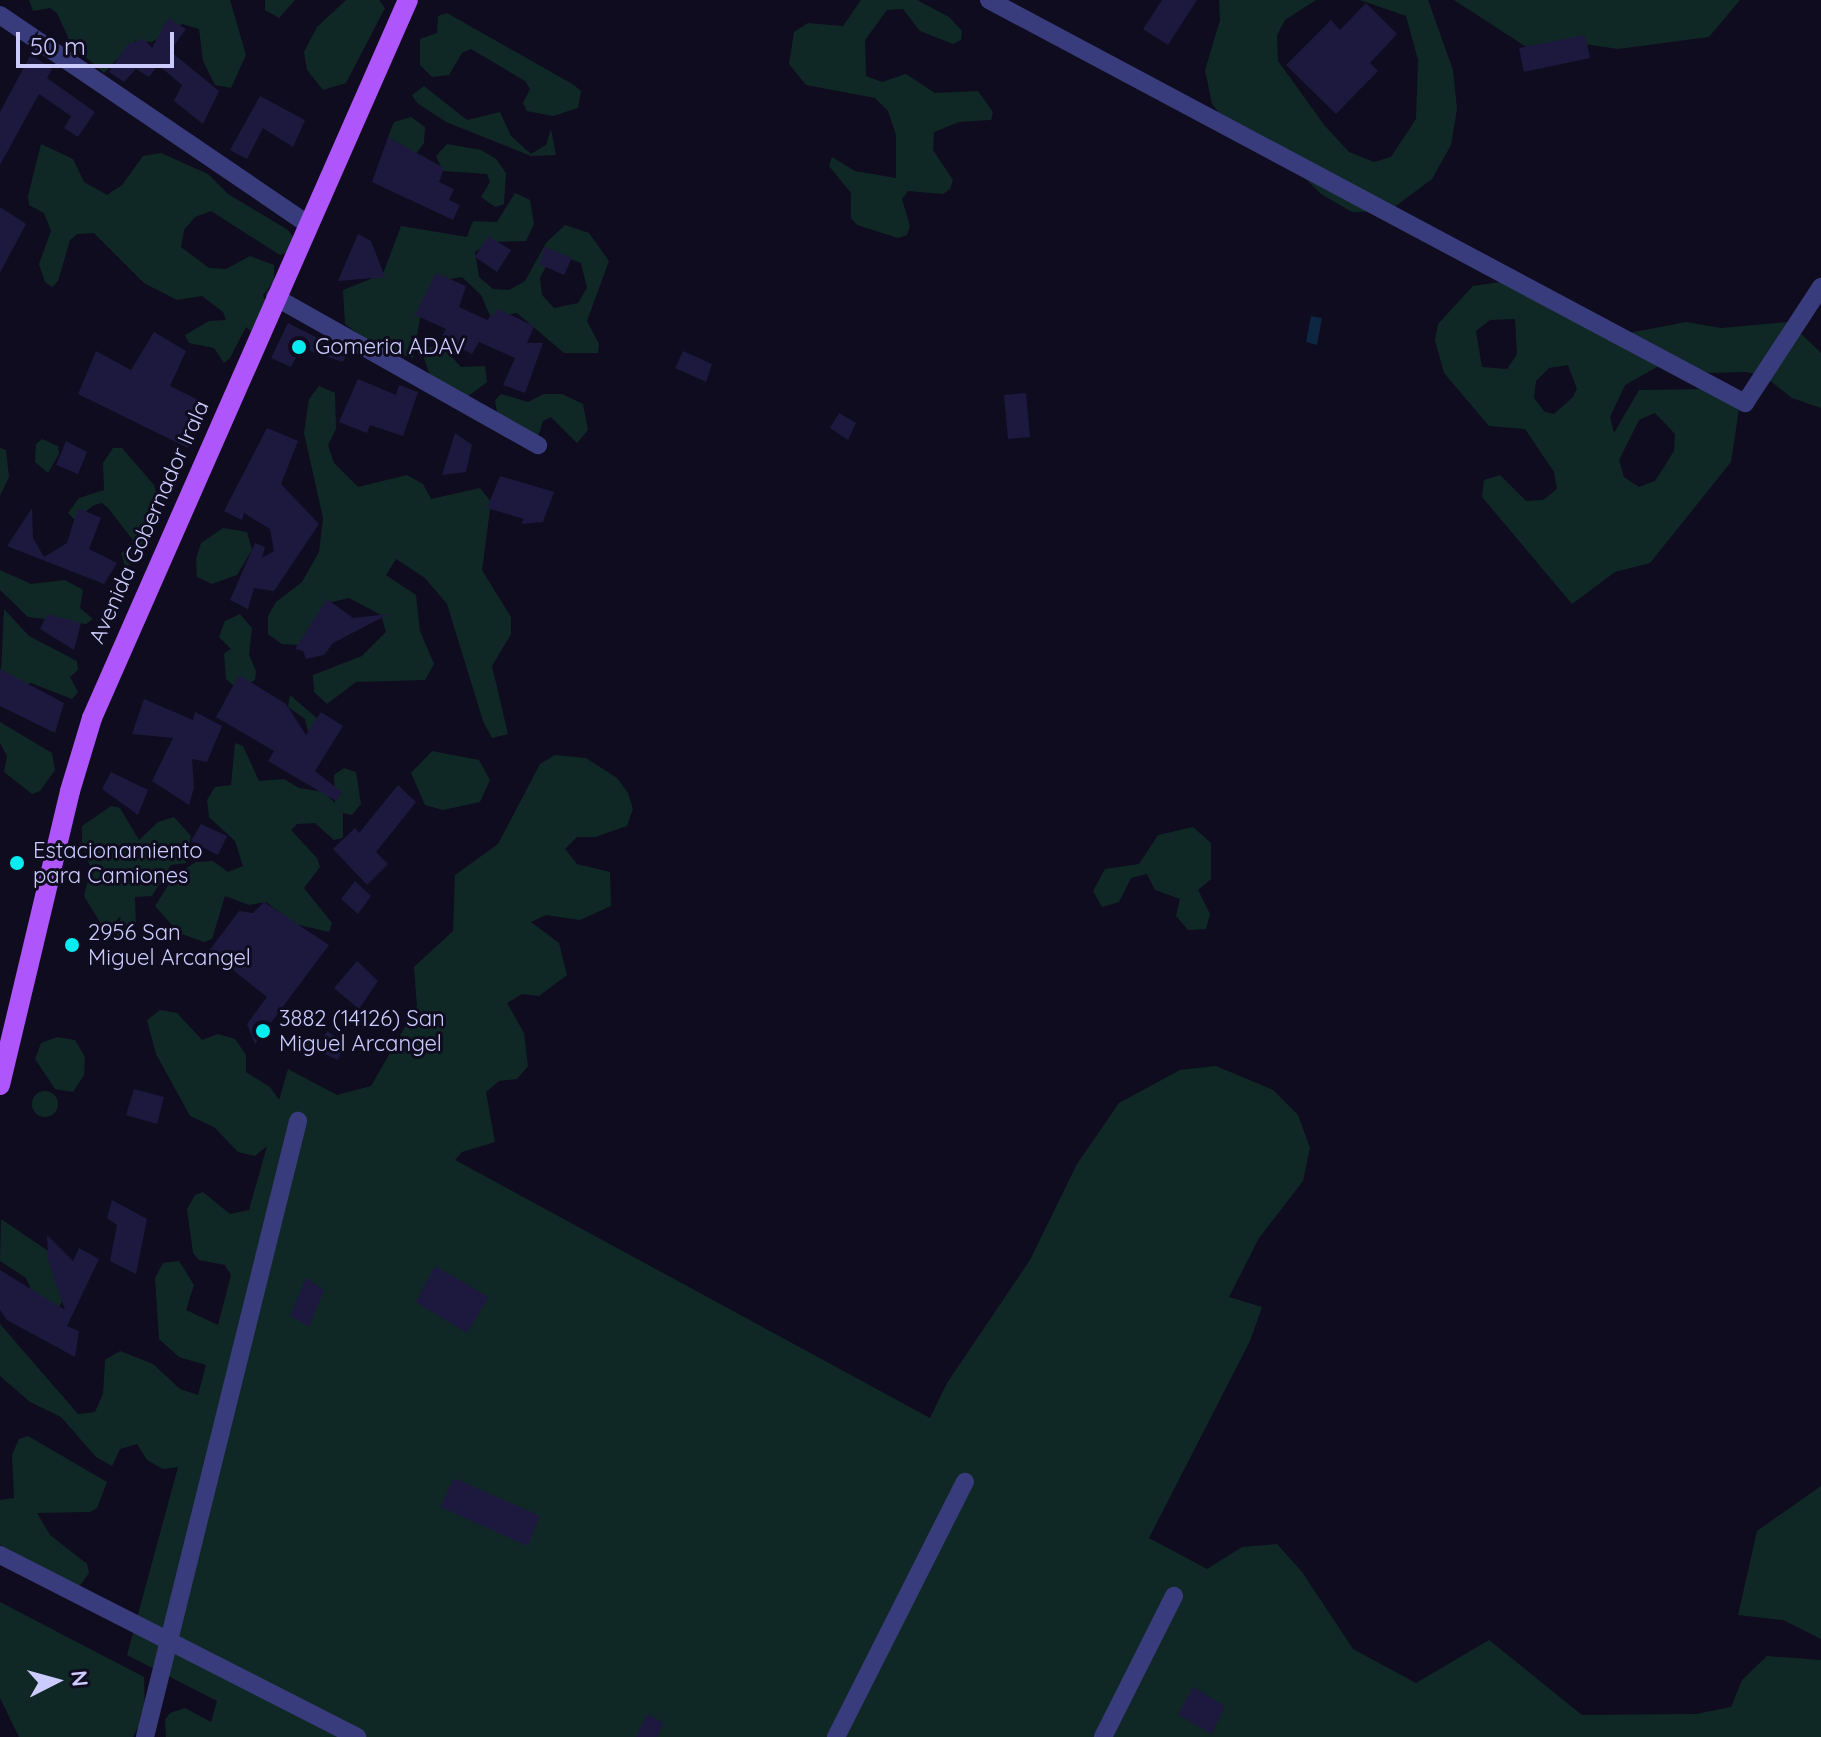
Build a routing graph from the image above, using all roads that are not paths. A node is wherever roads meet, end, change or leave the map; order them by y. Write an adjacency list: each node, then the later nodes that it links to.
1 (408, 0): 4 (main road, Avenida Gobernador Irala)
2 (989, 0): 5 (street)
3 (0, 15): 4 (street)
4 (306, 223): 6 (main road, Avenida Gobernador Irala)
5 (1821, 287)
6 (275, 297): 7 (street); 8 (main road, Avenida Gobernador Irala)
7 (538, 445)
8 (0, 1085)
9 (298, 1121): 13 (street)
10 (965, 1482): 16 (street)
11 (0, 1555): 13 (street)
12 (1174, 1596): 17 (street)
13 (170, 1639): 14 (street); 15 (street)
14 (145, 1737)
15 (357, 1737)
16 (836, 1737)
17 (1103, 1737)

